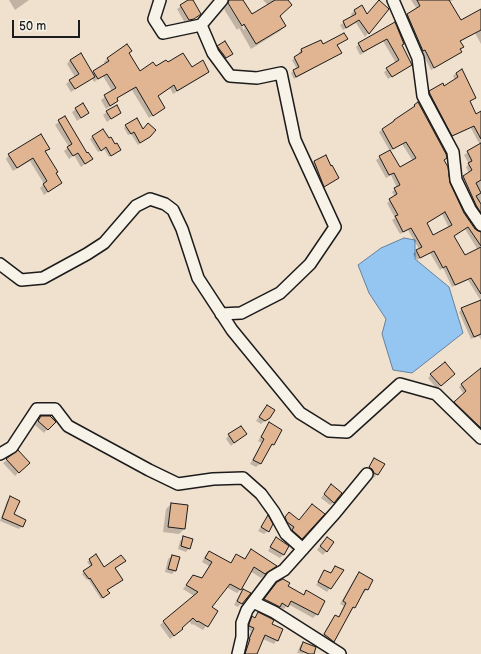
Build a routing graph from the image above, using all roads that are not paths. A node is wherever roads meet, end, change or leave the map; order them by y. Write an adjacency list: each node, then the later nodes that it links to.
1 (160, 0): 4 (street)
2 (222, 0): 4 (street)
3 (393, 0): 5 (street)
4 (201, 25): 7 (street)
5 (481, 225)
6 (0, 265): 7 (street)
7 (221, 314): 8 (street)
8 (481, 438)
9 (0, 454): 11 (street)
10 (367, 474): 11 (street)
11 (303, 549): 12 (street)
12 (253, 602): 13 (street); 14 (street)
13 (238, 654)
14 (340, 654)

